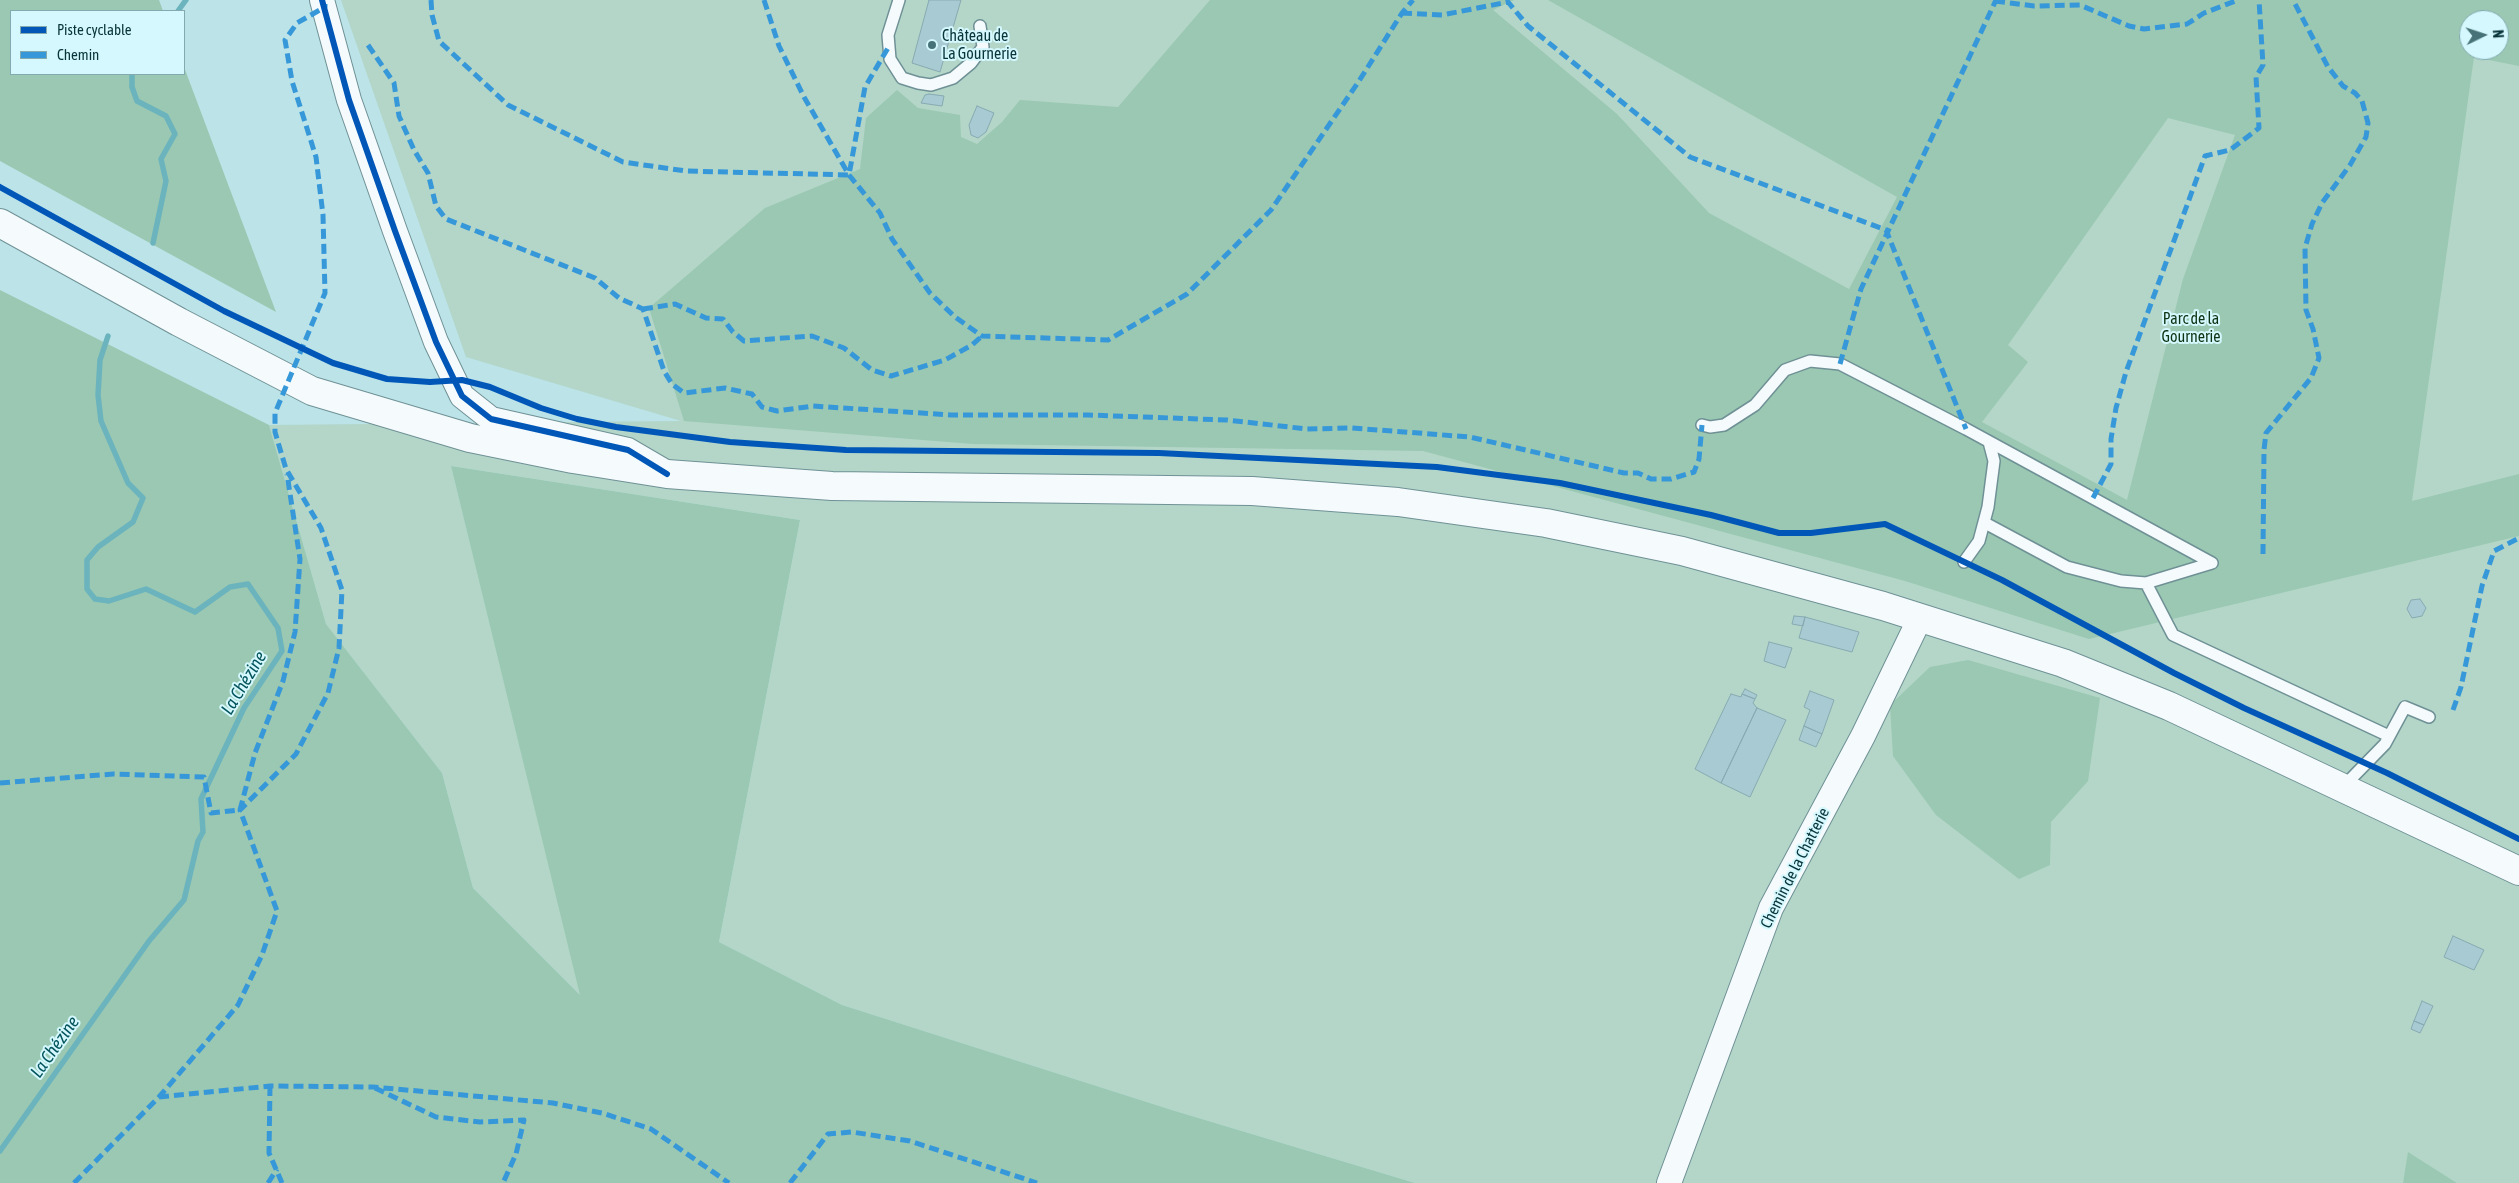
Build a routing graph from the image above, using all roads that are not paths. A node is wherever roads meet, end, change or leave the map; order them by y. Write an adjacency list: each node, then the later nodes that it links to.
1 (322, 0): 7 (street)
2 (899, 0): 3 (lane)
3 (980, 26)
4 (0, 223): 7 (main road)
5 (1702, 425): 6 (lane)
6 (1989, 442): 8 (lane); 10 (lane)
7 (668, 474): 11 (main road)
8 (1985, 523): 9 (lane); 10 (lane)
9 (1964, 562)
10 (2146, 583): 13 (lane)
11 (1920, 618): 14 (main road); 16 (street, Chemin de la Chatterie)
12 (2429, 717): 13 (lane)
13 (2389, 736): 14 (lane)
14 (2342, 788): 15 (main road)
15 (2519, 871)
16 (1669, 1183)

